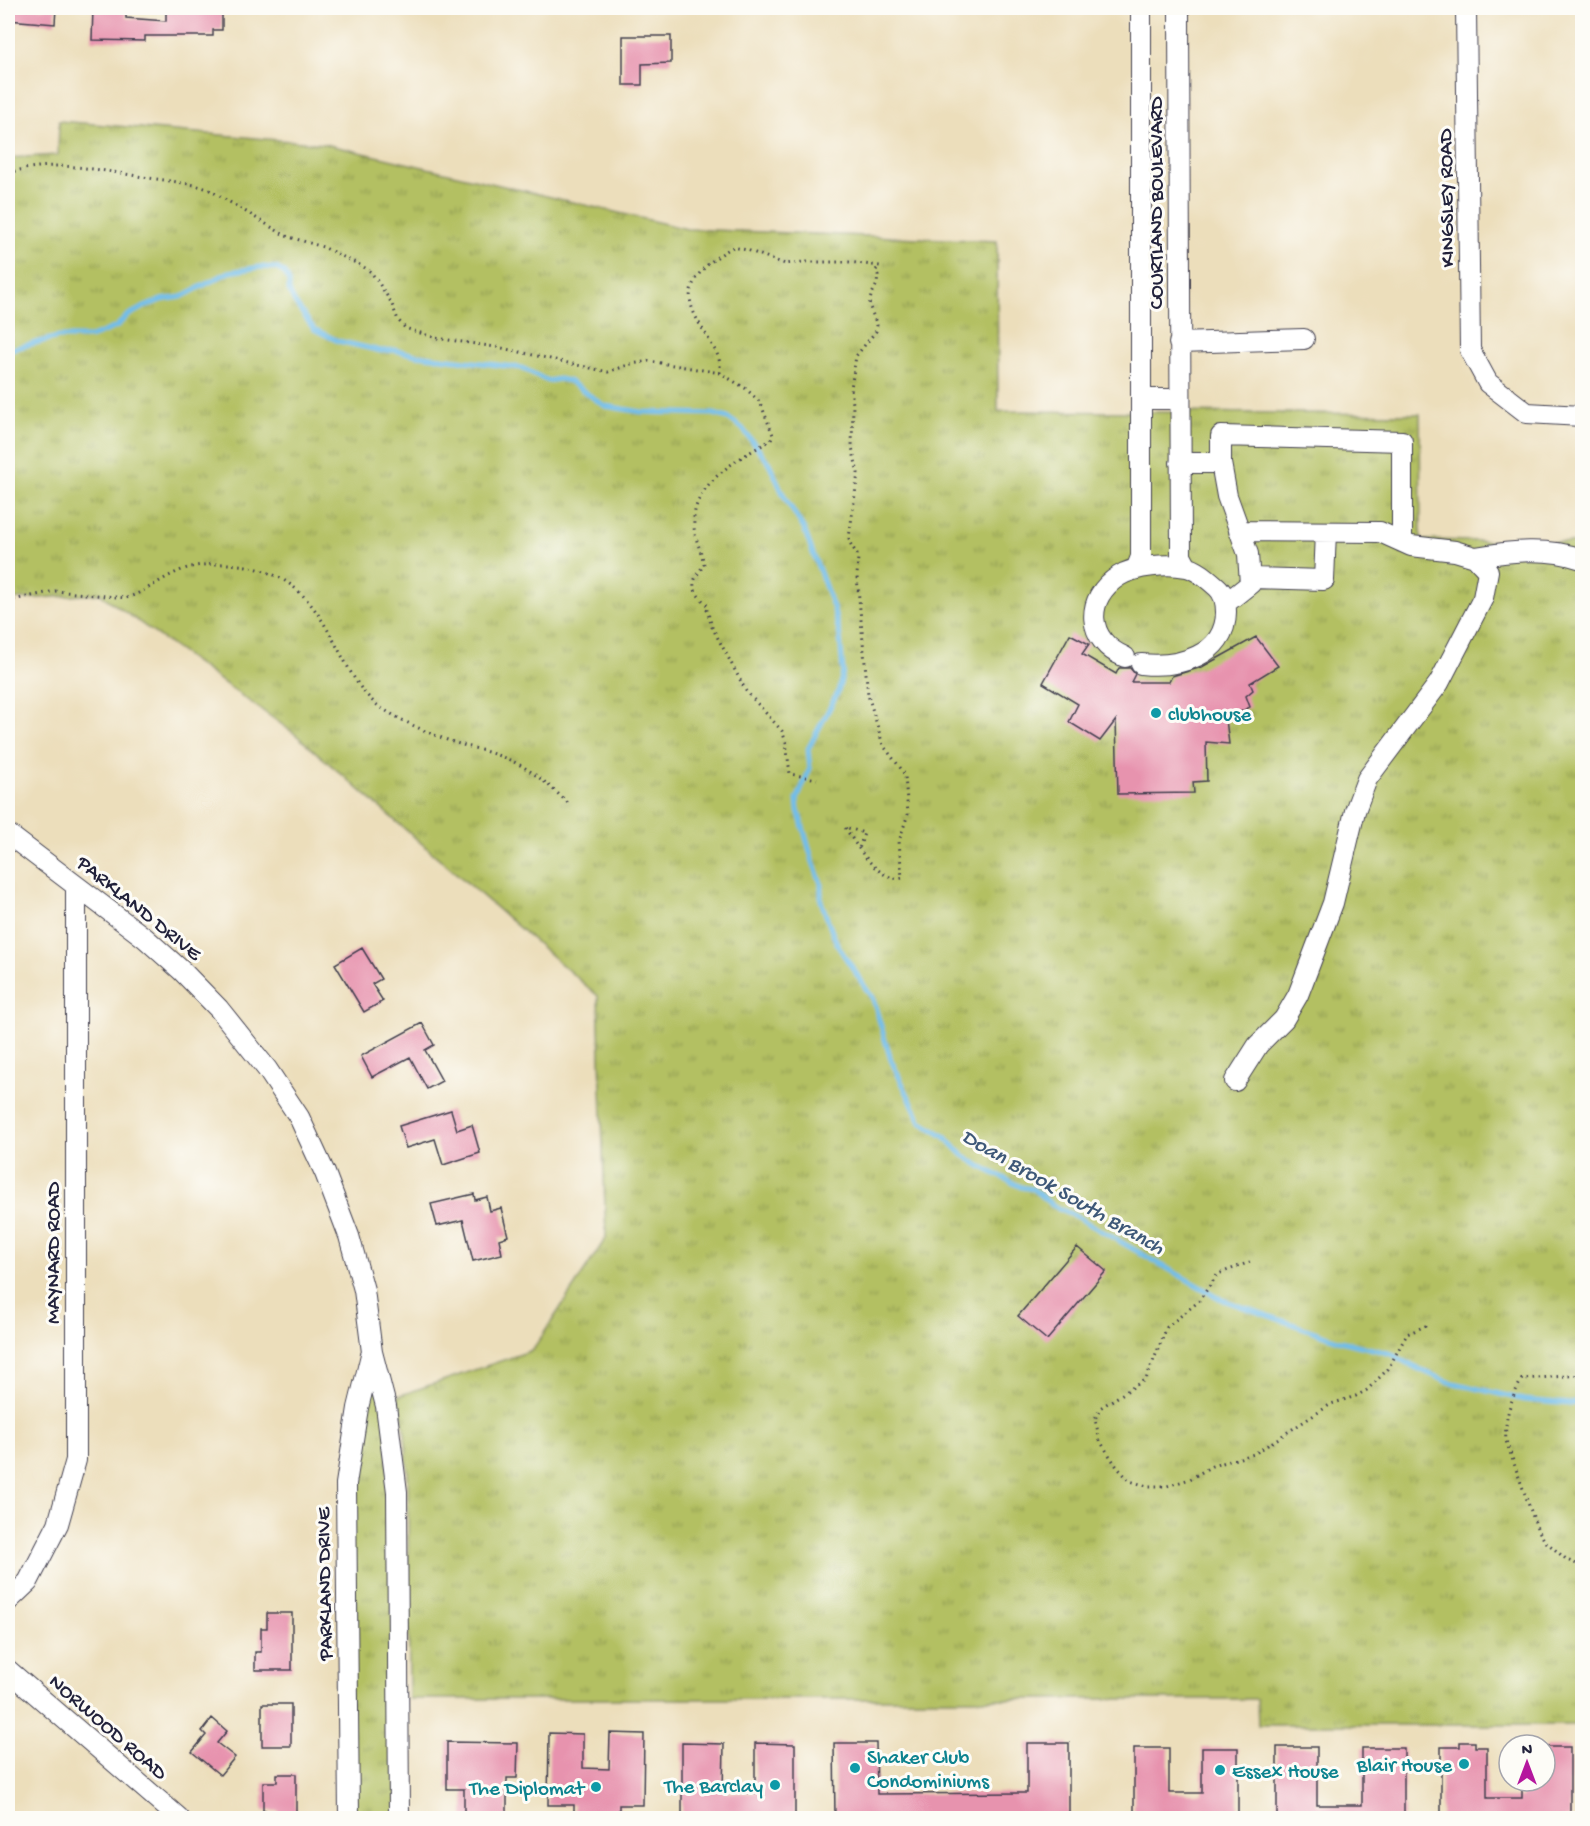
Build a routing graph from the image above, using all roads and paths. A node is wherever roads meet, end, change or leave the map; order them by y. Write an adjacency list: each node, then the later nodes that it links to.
1 (1141, 8): 8 (street, COURTLAND BOULEVARD)
2 (1179, 8): 6 (street, COURTLAND BOULEVARD)
3 (1466, 8): 10 (street, KINGSLEY ROAD)
4 (8, 172): 7 (path)
5 (1304, 339): 6 (street)
6 (1179, 343): 9 (street, COURTLAND BOULEVARD)
7 (720, 373): 23 (path); 26 (path)
8 (1141, 399): 9 (street); 18 (street, COURTLAND BOULEVARD)
9 (1179, 399): 11 (street, COURTLAND BOULEVARD)
10 (1582, 416)
11 (1180, 463): 12 (street); 19 (street, COURTLAND BOULEVARD)
12 (1221, 463): 13 (street); 15 (street)
13 (1239, 531): 14 (street); 20 (street)
14 (1326, 532): 15 (street); 20 (street)
15 (1402, 542): 16 (street)
16 (1475, 558): 17 (street); 28 (street)
17 (1582, 559)
18 (1137, 567): 19 (street); 22 (street)
19 (1187, 567): 22 (street)
20 (1250, 578): 22 (street)
21 (8, 601): 24 (path)
22 (1226, 603)
23 (817, 779)
24 (568, 803)
25 (8, 834): 27 (street, PARKLAND DRIVE)
26 (859, 849): 26 (path)
27 (76, 886): 31 (street, PARKLAND DRIVE); 34 (street, MAYNARD ROAD)
28 (1235, 1081)
29 (1250, 1262): 30 (path)
30 (1430, 1324)
31 (372, 1352): 37 (street, PARKLAND DRIVE); 38 (street, PARKLAND DRIVE)
32 (1582, 1375): 33 (path)
33 (1582, 1566)
34 (8, 1601)
35 (8, 1670): 36 (street, NORWOOD ROAD)
36 (179, 1818)
37 (349, 1818)
38 (399, 1818)

